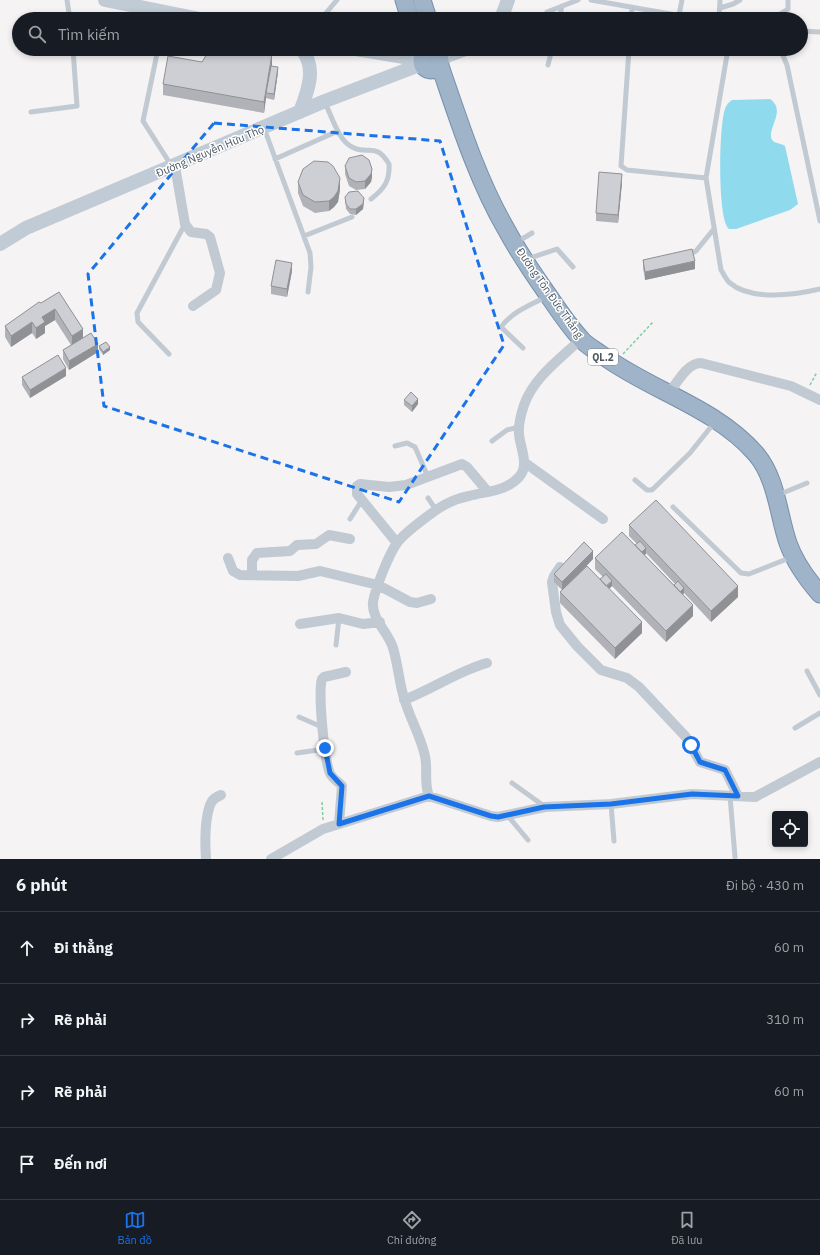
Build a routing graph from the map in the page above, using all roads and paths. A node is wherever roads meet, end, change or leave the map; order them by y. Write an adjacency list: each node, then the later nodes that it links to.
1 (67, 0): 17 (lane)
2 (105, 0): 18 (main road)
3 (337, 0): 19 (lane)
4 (404, 0): 20 (highway)
5 (422, 0): 21 (highway)
6 (508, 0): 22 (main road)
7 (578, 0): 14 (lane)
8 (591, 0): 9 (lane)
9 (598, 0): 15 (lane)
10 (682, 0): 27 (lane)
11 (720, 0): 16 (lane)
12 (740, 0): 16 (lane)
13 (788, 0): 29 (lane)
14 (562, 6): 23 (lane); 24 (lane)
15 (632, 7): 25 (lane); 26 (lane)
16 (720, 8): 28 (lane)
17 (69, 12)
18 (150, 12)
19 (327, 12)
20 (408, 12)
21 (426, 12)
22 (504, 12)
23 (547, 12)
24 (561, 12)
25 (632, 12)
26 (661, 12)
27 (680, 12)
28 (720, 12)
29 (783, 12)
30 (808, 31): 31 (lane)
31 (820, 32)
32 (73, 56): 42 (lane)
33 (157, 56): 47 (lane)
34 (306, 56): 43 (main road)
35 (550, 56): 40 (lane)
36 (629, 56): 48 (lane)
37 (727, 56): 48 (lane)
38 (783, 56): 51 (lane)
39 (431, 57): 41 (main road, Đường Nguyễn Hữu Thọ); 56 (highway, Đường Tôn Đức Thắng / QL.2)
40 (548, 65)
41 (324, 101): 43 (main road, Đường Nguyễn Hữu Thọ); 45 (lane)
42 (31, 112)
43 (300, 112): 44 (main road, Đường Nguyễn Hữu Thọ)
44 (264, 127): 46 (lane); 47 (main road, Đường Nguyễn Hữu Thọ)
45 (338, 132): 46 (lane); 49 (lane)
46 (276, 160): 55 (lane)
47 (174, 167): 52 (street); 57 (main road, Đường Nguyễn Hữu Thọ)
48 (706, 178): 53 (lane)
49 (371, 200)
50 (352, 217): 55 (lane)
51 (820, 221)
52 (185, 224): 64 (street); 68 (lane)
53 (713, 230): 58 (lane); 61 (lane)
54 (532, 233): 56 (lane)
55 (304, 236): 62 (lane)
56 (514, 243): 59 (highway, Đường Tôn Đức Thắng / QL.2)
57 (0, 244)
58 (685, 256)
59 (525, 260): 60 (lane); 63 (highway, Đường Tôn Đức Thắng / QL.2)
60 (573, 267)
61 (820, 289)
62 (308, 292)
63 (549, 296): 66 (highway, Đường Tôn Đức Thắng / QL.2); 67 (lane)
64 (193, 306)
65 (653, 322): 69 (path)
66 (581, 339): 69 (highway, Đường Tôn Đức Thắng / QL.2); 75 (street)
67 (523, 348)
68 (169, 354)
69 (615, 364): 72 (highway, Đường Tôn Đức Thắng / QL.2)
70 (817, 372): 71 (path)
71 (806, 392): 72 (street); 73 (street)
72 (669, 393): 74 (highway, Đường Tôn Đức Thắng / QL.2)
73 (820, 400)
74 (715, 420): 80 (lane); 83 (highway, Đường Tôn Đức Thắng / QL.2)
75 (519, 427): 76 (lane); 78 (street)
76 (492, 441)
77 (396, 446): 79 (lane)
78 (524, 462): 82 (street); 88 (street)
79 (428, 477): 82 (street); 85 (street)
80 (635, 480)
81 (807, 482): 83 (lane)
82 (488, 492): 87 (street)
83 (775, 496): 92 (highway, Đường Tôn Đức Thắng / QL.2)
84 (428, 498): 87 (lane)
85 (362, 500): 89 (lane); 91 (street)
86 (673, 507): 92 (lane)
87 (436, 510): 91 (street)
88 (602, 519)
89 (350, 520)
90 (350, 540): 95 (street)
91 (397, 543): 96 (street)
92 (793, 557): 97 (highway, Đường Tôn Đức Thắng / QL.2)
93 (228, 558): 95 (street)
94 (560, 567): 118 (street)
95 (252, 576): 96 (street)
96 (378, 584): 98 (street); 100 (street)
97 (820, 594)
98 (431, 599)
99 (339, 618): 100 (street); 101 (street); 102 (lane)
100 (380, 622): 107 (street)
101 (300, 624)
102 (336, 645)
103 (487, 663): 107 (street)
104 (807, 671): 106 (lane)
105 (346, 672): 110 (street)
106 (820, 696)
107 (404, 700): 117 (street)
108 (820, 713): 111 (lane)
109 (300, 717): 110 (lane)
110 (322, 727): 112 (street)
111 (795, 728)
112 (325, 748): 113 (lane); 123 (street)
113 (297, 753)
114 (820, 762): 118 (street)
115 (512, 783): 121 (lane)
116 (221, 795): 128 (street)
117 (429, 796): 122 (street); 123 (street)
118 (734, 796): 120 (street); 127 (lane)
119 (322, 802): 124 (path)
120 (611, 804): 121 (street); 126 (lane)
121 (544, 807): 122 (street)
122 (508, 816): 125 (lane)
123 (339, 824): 124 (street)
124 (323, 829): 129 (street)
125 (528, 840)
126 (614, 841)
127 (735, 857)
128 (206, 859)
129 (271, 859)

